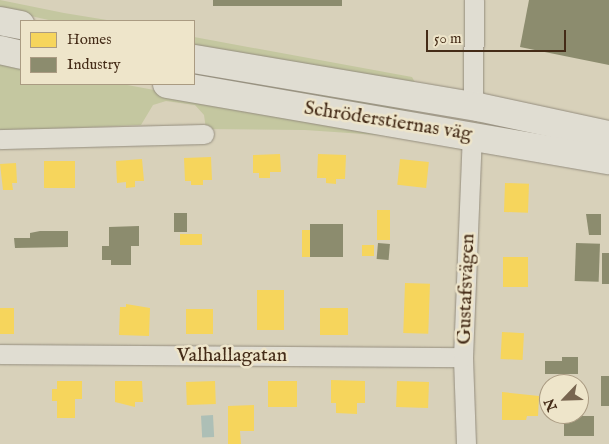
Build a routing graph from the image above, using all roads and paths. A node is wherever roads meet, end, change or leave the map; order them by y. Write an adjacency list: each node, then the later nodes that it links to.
1 (474, 0): 8 (street)
2 (0, 21): 3 (street)
3 (20, 25)
4 (0, 50): 5 (street)
5 (20, 55)
6 (195, 58): 8 (street, Schröderstiernas väg)
7 (173, 85): 10 (street, Schröderstiernas väg)
8 (473, 106): 10 (street); 11 (street, Schröderstiernas väg)
9 (204, 134): 12 (street)
10 (472, 134): 13 (street, Schröderstiernas väg); 15 (street, Gustafsvägen)
11 (609, 135)
12 (0, 139)
13 (609, 160)
14 (0, 354): 15 (street, Valhallagatan)
15 (463, 357): 16 (street, Gustafsvägen)
16 (466, 444)

